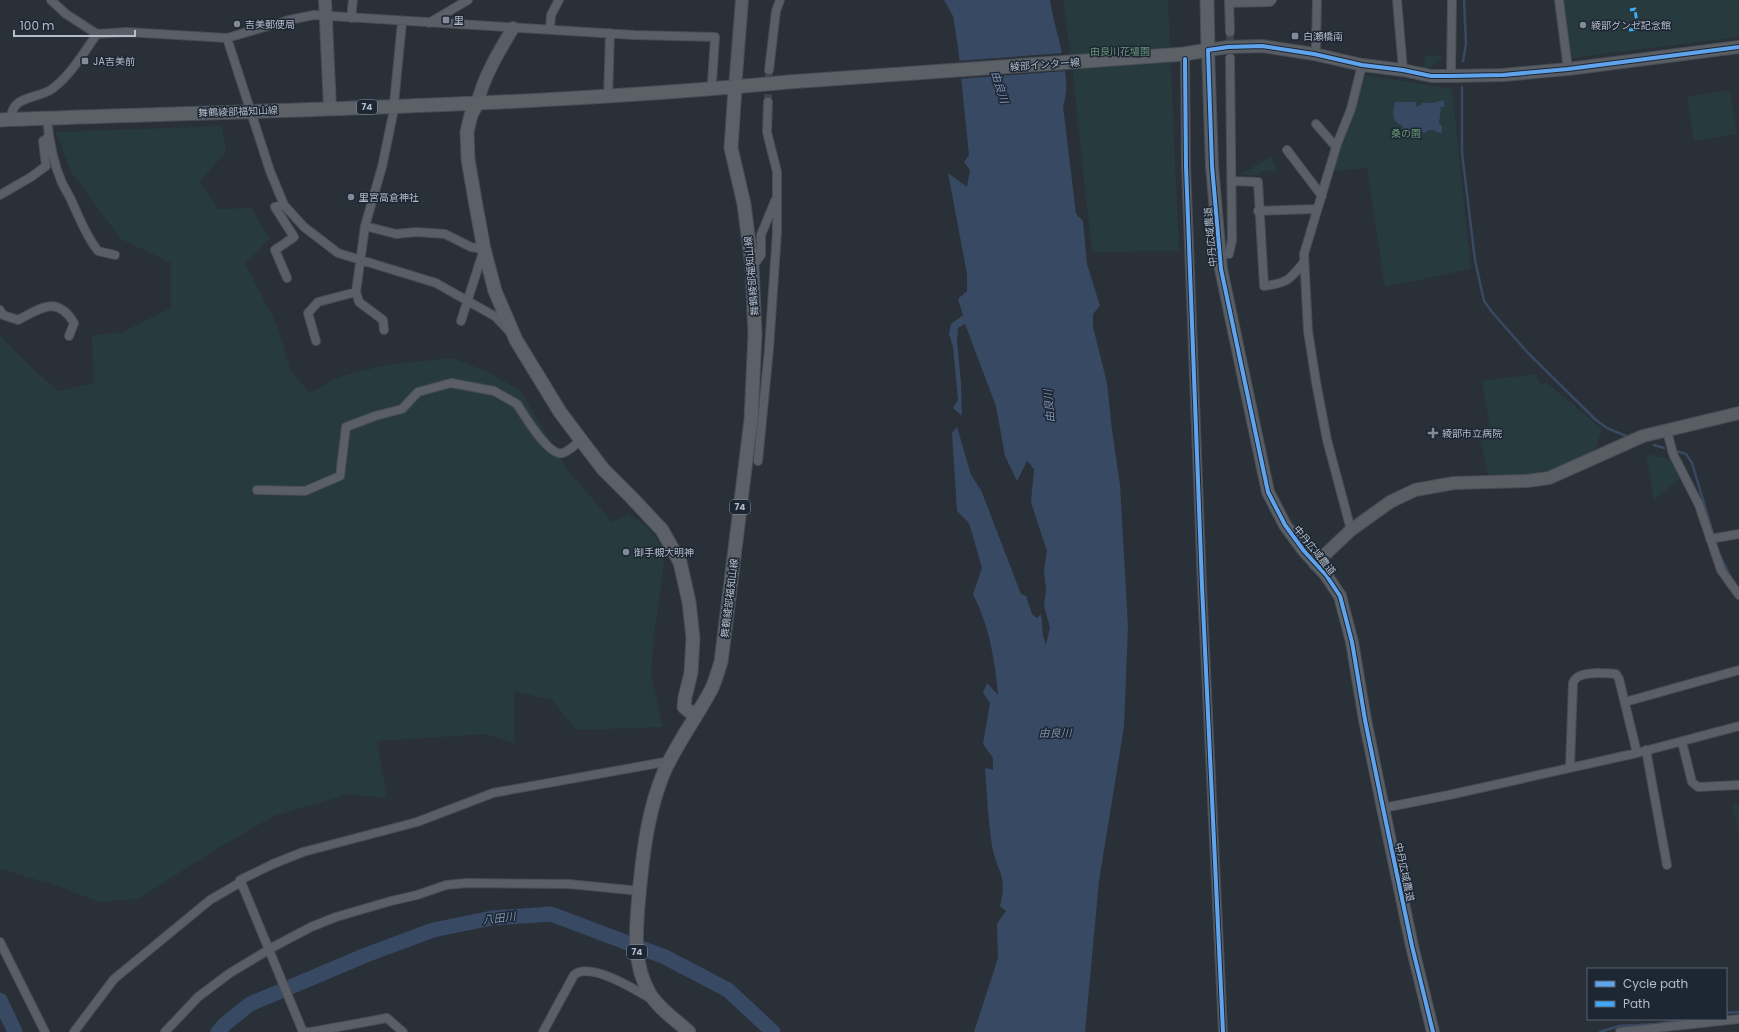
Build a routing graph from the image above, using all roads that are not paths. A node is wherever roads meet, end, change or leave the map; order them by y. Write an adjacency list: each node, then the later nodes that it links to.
1 (51, 0): 24 (street)
2 (325, 0): 16 (street)
3 (353, 0): 17 (street)
4 (468, 0): 15 (street)
5 (559, 0): 21 (street)
6 (742, 0): 37 (street)
7 (780, 0): 33 (street)
8 (1207, 0): 27 (main road)
9 (1272, 0): 14 (street)
10 (1317, 0): 28 (street)
11 (1397, 0): 34 (street)
12 (1452, 0): 35 (street)
13 (1559, 0): 32 (street)
14 (1229, 1): 22 (street)
15 (455, 3): 19 (street)
16 (326, 17): 17 (street); 25 (street); 42 (street)
17 (352, 18): 18 (street)
18 (402, 22): 19 (street); 41 (street)
19 (429, 23): 20 (street)
20 (513, 28): 21 (street); 40 (street)
21 (550, 29): 23 (street)
22 (1230, 32)
23 (610, 33): 36 (street); 38 (street)
24 (98, 34): 25 (street); 44 (street)
25 (227, 38): 43 (street)
26 (1739, 47): 32 (street)
27 (1208, 50): 28 (street); 29 (main road, 綾部インター線); 81 (street, 中丹広域農道)
28 (1314, 54): 31 (street)
29 (1181, 57): 37 (main road, 綾部インター線); 108 (street)
30 (1230, 58): 50 (street)
31 (1362, 65): 34 (street); 48 (street)
32 (1568, 68): 35 (street)
33 (769, 70)
34 (1403, 70): 35 (street)
35 (1451, 76)
36 (712, 82)
37 (735, 88): 38 (main road, 舞鶴綾部福知山線 / 74); 63 (main road, 舞鶴綾部福知山線 / 74)
38 (608, 97): 40 (main road, 舞鶴綾部福知山線 / 74)
39 (768, 102): 53 (street)
40 (477, 104): 41 (main road, 舞鶴綾部福知山線 / 74); 58 (main road)
41 (394, 106): 42 (main road, 舞鶴綾部福知山線 / 74); 57 (street)
42 (330, 108): 43 (main road, 舞鶴綾部福知山線 / 74)
43 (250, 111): 45 (main road, 舞鶴綾部福知山線 / 74); 54 (street)
44 (6, 119): 45 (main road, 舞鶴綾部福知山線 / 74)
45 (47, 119): 47 (street)
46 (1316, 124): 48 (street)
47 (49, 137): 51 (street); 60 (street)
48 (1336, 148): 52 (street)
49 (1287, 150): 52 (street)
50 (1232, 181): 56 (street); 59 (street)
51 (0, 195)
52 (1322, 196): 55 (street)
53 (777, 197): 63 (street); 76 (street)
54 (284, 205): 61 (street); 64 (street)
55 (1317, 209): 56 (street); 62 (street)
56 (1258, 211): 62 (street)
57 (365, 226): 58 (street); 61 (street)
58 (484, 249): 66 (street); 71 (main road)
59 (1229, 254)
60 (115, 255)
61 (362, 261): 65 (street); 66 (street)
62 (1304, 262): 78 (street)
63 (752, 267): 85 (main road, 舞鶴綾部福知山線 / 74)
64 (287, 278)
65 (356, 292): 69 (street); 72 (street)
66 (467, 300): 68 (street); 71 (street)
67 (0, 310): 70 (street)
68 (461, 321)
69 (384, 330)
70 (69, 336)
71 (516, 340): 75 (main road)
72 (316, 341)
73 (1739, 413): 74 (street)
74 (1667, 431): 78 (street); 80 (street)
75 (581, 440): 77 (street); 85 (main road)
76 (758, 461)
77 (257, 490)
78 (1351, 530): 81 (street)
79 (1739, 534): 80 (street)
80 (1710, 539): 82 (street)
81 (1315, 564): 93 (street, 中丹広域農道)
82 (1739, 595)
83 (1739, 670): 84 (street)
84 (1625, 702): 89 (street); 91 (street)
85 (695, 716): 90 (main road, 舞鶴綾部福知山線 / 74)
86 (1739, 726): 87 (street)
87 (1682, 742): 88 (street); 92 (street)
88 (1646, 750): 89 (street); 94 (street)
89 (1637, 753): 91 (street)
90 (670, 760): 95 (street); 96 (main road, 舞鶴綾部福知山線 / 74)
91 (1570, 767): 93 (street)
92 (1739, 785)
93 (1383, 808): 109 (street, 中丹広域農道)
94 (1667, 865)
95 (241, 882): 98 (street); 102 (street)
96 (640, 891): 98 (street); 99 (main road, 舞鶴綾部福知山線 / 74)
97 (0, 942): 101 (street)
98 (269, 950): 103 (street); 104 (street)
99 (653, 998): 106 (street); 107 (main road, 舞鶴綾部福知山線 / 74)
100 (1739, 1019): 110 (street)
101 (45, 1032)
102 (74, 1032)
103 (165, 1032)
104 (303, 1032): 105 (street)
105 (402, 1032)
106 (543, 1032)
107 (688, 1032)
108 (1223, 1032)
109 (1433, 1032)
110 (1620, 1032)

